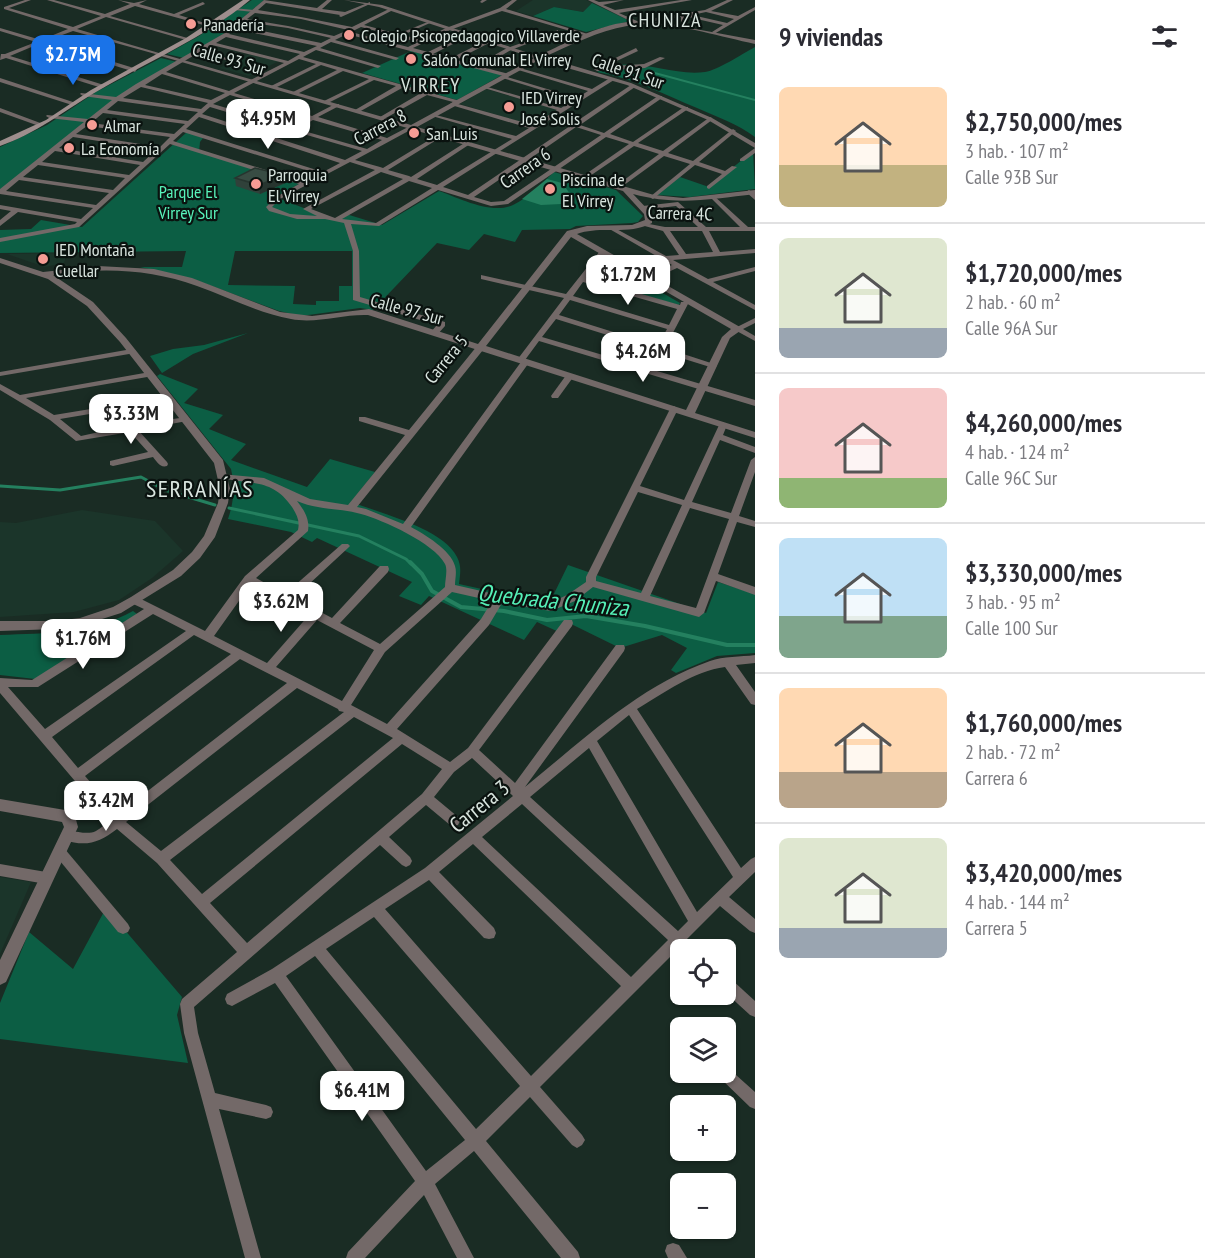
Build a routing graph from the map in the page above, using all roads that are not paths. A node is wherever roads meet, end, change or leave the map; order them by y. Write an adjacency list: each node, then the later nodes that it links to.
1 (10, 0): 19 (street)
2 (29, 0): 29 (street)
3 (49, 0): 38 (street)
4 (120, 0): 20 (street)
5 (145, 0): 20 (street)
6 (193, 0): 37 (street)
7 (244, 0): 25 (main road)
8 (330, 0): 30 (street)
9 (347, 0): 18 (street, Calle 91 Sur)
10 (389, 0): 26 (street)
11 (515, 0): 27 (street)
12 (590, 0): 21 (street)
13 (622, 0): 21 (street)
14 (659, 0): 22 (street)
15 (690, 0): 22 (street)
16 (731, 0): 23 (street)
17 (266, 1): 30 (street); 32 (street)
18 (364, 1): 26 (street, Calle 91 Sur); 35 (street)
19 (0, 3)
20 (135, 4): 37 (street); 38 (street)
21 (598, 4): 34 (street)
22 (667, 4): 34 (street); 36 (street)
23 (723, 4): 24 (street); 33 (street)
24 (733, 7)
25 (232, 8): 32 (street); 45 (main road)
26 (388, 8): 42 (street, Calle 91 Sur); 46 (street)
27 (502, 9): 53 (street); 61 (street)
28 (741, 9): 31 (street)
29 (3, 10): 50 (street, Calle 93 Sur)
30 (318, 10): 35 (street)
31 (753, 10): 40 (street)
32 (254, 11): 39 (street); 41 (street)
33 (706, 11): 36 (street); 40 (street)
34 (614, 12): 44 (street)
35 (346, 14): 43 (street)
36 (687, 14): 44 (street); 47 (street); 51 (street)
37 (175, 15): 45 (street)
38 (105, 16): 50 (street); 62 (street)
39 (301, 18): 43 (street); 49 (street)
40 (738, 18): 47 (street)
41 (243, 20): 48 (street); 49 (street)
42 (428, 22): 53 (street, Calle 91 Sur); 59 (street)
43 (328, 23): 54 (street)
44 (636, 23): 51 (street, Carrera 8); 61 (street, Carrera 8)
45 (207, 25): 62 (main road)
46 (360, 25): 54 (street); 59 (street)
47 (728, 25): 56 (street)
48 (234, 27): 57 (street); 58 (street)
49 (288, 27): 58 (street); 63 (street)
50 (74, 28): 64 (street); 77 (street, Calle 93 Sur)
51 (688, 28): 56 (street, Carrera 8)
52 (0, 29): 64 (street)
53 (448, 29): 60 (street, Calle 91 Sur); 65 (street)
54 (349, 31): 63 (street); 72 (street)
55 (556, 31): 73 (street)
56 (714, 33): 67 (street, Carrera 8)
57 (225, 35): 68 (street); 69 (street)
58 (274, 35): 69 (street); 70 (street)
59 (399, 35): 65 (street)
60 (467, 35): 66 (street, Calle 91 Sur); 78 (street)
61 (589, 35): 82 (street, Carrera 8)
62 (185, 38): 77 (main road)
63 (333, 39): 70 (street); 81 (street)
64 (41, 41): 80 (street); 91 (street)
65 (423, 42): 72 (street)
66 (487, 42): 73 (street, Calle 91 Sur); 84 (street)
67 (755, 42)
68 (211, 43): 75 (street); 76 (street)
69 (260, 44): 76 (street); 79 (street)
70 (321, 45): 71 (street)
71 (314, 48): 79 (street); 89 (street)
72 (408, 49): 78 (street)
73 (509, 49): 82 (street, Calle 91 Sur); 90 (street)
74 (636, 50): 94 (street)
75 (196, 51): 85 (street); 86 (street)
76 (247, 53): 87 (street)
77 (159, 54): 85 (street, Calle 93 Sur); 91 (main road)
78 (429, 54): 84 (street)
79 (301, 55): 87 (street); 88 (street)
80 (2, 56): 102 (street)
81 (396, 58)
82 (538, 58): 93 (street, Carrera 8); 96 (street, Calle 91 Sur)
83 (662, 58): 94 (street)
84 (452, 60): 90 (street)
85 (181, 61): 95 (street); 101 (street, Calle 93 Sur)
86 (232, 61)
87 (287, 62): 101 (street)
88 (321, 63): 92 (street); 106 (street)
89 (378, 66)
90 (478, 67): 97 (street)
91 (133, 69): 102 (main road)
92 (343, 69): 98 (street); 110 (street)
93 (518, 69): 97 (street, Carrera 8); 108 (street)
94 (597, 69): 96 (street)
95 (160, 72): 103 (street); 109 (street)
96 (589, 73): 99 (street, Calle 91 Sur)
97 (505, 76): 107 (street, Carrera 8); 115 (street)
98 (374, 78): 104 (street); 116 (street)
99 (612, 79): 105 (street, Calle 91 Sur); 108 (street)
100 (0, 80): 119 (street)
101 (251, 81): 106 (street, Calle 93 Sur); 109 (street)
102 (100, 85): 112 (main road)
103 (138, 85): 114 (street); 117 (street)
104 (401, 86): 111 (street); 125 (street)
105 (633, 86): 113 (street, Calle 91 Sur); 136 (street)
106 (273, 87): 110 (street, Calle 93 Sur)
107 (486, 87): 118 (street, Carrera 8); 123 (street)
108 (593, 91): 115 (street)
109 (227, 92): 117 (street); 130 (street)
110 (295, 93): 116 (street, Calle 93 Sur)
111 (426, 93): 118 (street); 131 (street)
112 (85, 94): 114 (street); 119 (main road)
113 (660, 97): 121 (street, Calle 91 Sur); 144 (street, Carrera 6)
114 (117, 99): 124 (street); 126 (street)
115 (578, 100): 123 (street)
116 (326, 102): 120 (street, Calle 93 Sur)
117 (211, 103): 126 (street); 139 (street)
118 (456, 103): 127 (street, Carrera 8); 138 (street)
119 (71, 104): 128 (main road)
120 (337, 105): 125 (street, Calle 93 Sur); 130 (street)
121 (686, 108): 132 (street, Calle 91 Sur); 153 (street)
122 (0, 110): 135 (street)
123 (562, 110): 129 (street)
124 (102, 111): 133 (street); 134 (street)
125 (357, 111): 131 (street, Calle 93 Sur)
126 (201, 113): 134 (street); 147 (street)
127 (434, 115): 137 (street, Carrera 8); 146 (street)
128 (52, 117): 133 (street); 135 (main road)
129 (549, 117): 136 (street); 138 (street)
130 (314, 118): 139 (street); 148 (street)
131 (382, 118): 137 (street, Calle 93 Sur)
132 (710, 119): 141 (street, Calle 91 Sur); 161 (street)
133 (88, 123): 142 (street); 145 (street)
134 (190, 123): 140 (street)
135 (39, 124): 150 (main road)
136 (574, 125): 144 (street); 162 (street)
137 (412, 127): 143 (street, Calle 93 Sur); 148 (street, Carrera 8)
138 (533, 127): 146 (street)
139 (293, 129): 147 (street); 158 (street)
140 (183, 130): 145 (street); 160 (street)
141 (733, 131): 155 (street, Calle 91 Sur); 167 (street)
142 (70, 135): 156 (street); 157 (street)
143 (441, 135): 152 (street, Calle 93 Sur); 171 (street)
144 (605, 135): 153 (street); 170 (street, Carrera 6)
145 (176, 136): 149 (street)
146 (515, 138): 159 (street)
147 (274, 139): 151 (street); 164 (street)
148 (387, 140): 158 (street, Carrera 8)
149 (170, 142): 157 (street); 165 (street)
150 (0, 143)
151 (266, 143)
152 (468, 143): 159 (street, Calle 93 Sur); 177 (street)
153 (634, 144): 161 (street); 175 (street)
154 (259, 147): 160 (street)
155 (755, 148): 163 (street)
156 (54, 149): 166 (street); 168 (street)
157 (161, 149): 168 (street)
158 (368, 151): 164 (street, Carrera 8)
159 (494, 151): 162 (street, Calle 93 Sur); 179 (street)
160 (251, 152): 165 (street); 173 (street)
161 (664, 153): 167 (street); 181 (street)
162 (523, 159): 170 (street, Calle 93 Sur); 185 (street)
163 (742, 160)
164 (348, 161): 171 (street); 173 (street, Carrera 8)
165 (232, 162): 178 (street)
166 (37, 163): 174 (street); 176 (street)
167 (695, 163): 172 (street); 186 (street)
168 (145, 164): 174 (street)
169 (734, 166): 172 (street)
170 (555, 168): 175 (street, Calle 93 Sur); 185 (street, Carrera 6)
171 (382, 170): 177 (street); 192 (street)
172 (726, 173): 180 (street)
173 (323, 174): 178 (street, Carrera 8)
174 (130, 177): 183 (street)
175 (585, 177): 181 (street, Calle 93 Sur)
176 (18, 178): 182 (street); 183 (street)
177 (411, 179): 179 (street); 193 (street)
178 (304, 184): 192 (street, Carrera 8)
179 (437, 187): 185 (street); 195 (street)
180 (709, 187)
181 (621, 188): 186 (street, Calle 93 Sur); 190 (street)
182 (0, 192): 189 (street)
183 (114, 192): 189 (street)
184 (753, 194): 187 (street)
185 (469, 197)
186 (653, 197): 187 (street)
187 (713, 197): 201 (street)
188 (0, 207): 191 (street)
189 (98, 207): 194 (street)
190 (643, 208): 197 (street); 200 (street)
191 (16, 210): 194 (street); 196 (street)
192 (328, 217): 193 (street)
193 (335, 220): 195 (street)
194 (82, 221): 205 (street)
195 (347, 221): 230 (street)
196 (0, 224)
197 (644, 225): 198 (street, Carrera 4C); 199 (street, Carrera 4C)
198 (609, 226): 203 (street, Carrera 4C); 211 (street)
199 (665, 229): 200 (street, Carrera 4C); 210 (street)
200 (704, 229): 201 (street, Carrera 4C); 209 (street)
201 (746, 229): 202 (street, Carrera 4C); 204 (street)
202 (755, 229)
203 (570, 233): 207 (street); 220 (street, Carrera 5)
204 (755, 235)
205 (0, 240)
206 (755, 251): 208 (street)
207 (602, 252): 217 (street); 218 (street)
208 (736, 252): 209 (street); 214 (street)
209 (718, 254): 210 (street)
210 (684, 257): 211 (street)
211 (666, 258): 213 (street)
212 (0, 260): 215 (street)
213 (678, 265): 217 (street); 219 (street)
214 (755, 267): 219 (street)
215 (44, 274): 230 (street, Calle 97 Sur); 235 (street)
216 (484, 277): 220 (street)
217 (648, 278): 224 (street)
218 (581, 279): 222 (street); 224 (street)
219 (707, 281): 223 (street)
220 (527, 288): 222 (street); 233 (street, Carrera 5)
221 (755, 295): 223 (street)
222 (568, 297): 226 (street); 228 (street)
223 (741, 300): 225 (street)
224 (685, 304): 228 (street); 229 (street)
225 (755, 308)
226 (554, 316): 231 (street); 234 (street)
227 (755, 320): 229 (street)
228 (671, 328): 234 (street)
229 (737, 329): 232 (street); 237 (street)
230 (434, 333): 233 (street, Calle 97 Sur)
231 (538, 338): 236 (street); 242 (street)
232 (755, 339)
233 (480, 348): 236 (street, Calle 97 Sur); 255 (street, Carrera 5)
234 (660, 349): 237 (street)
235 (132, 351): 238 (street); 239 (street)
236 (523, 361): 240 (street, Calle 97 Sur); 270 (street)
237 (713, 365): 242 (street)
238 (0, 374)
239 (150, 374): 245 (street); 246 (street)
240 (570, 376): 244 (street); 248 (street, Calle 97 Sur)
241 (0, 386): 245 (street)
242 (702, 387): 247 (street); 249 (street)
243 (755, 392): 247 (street)
244 (555, 396)
245 (20, 397): 250 (street)
246 (167, 398): 250 (street); 252 (street)
247 (752, 402)
248 (674, 409): 249 (street, Calle 97 Sur); 264 (street)
249 (689, 414): 253 (street, Calle 97 Sur)
250 (53, 418): 254 (street)
251 (362, 419): 255 (street)
252 (184, 420): 254 (street); 263 (street)
253 (723, 425): 256 (street, Calle 97 Sur); 257 (street)
254 (131, 428): 259 (street)
255 (411, 434): 267 (street, Carrera 5)
256 (755, 435)
257 (718, 436): 258 (street); 266 (street)
258 (755, 450)
259 (154, 454): 261 (street); 262 (street)
260 (755, 460): 268 (street)
261 (113, 463)
262 (164, 464)
263 (224, 476): 265 (street); 280 (street)
264 (635, 488): 266 (street); 275 (street)
265 (287, 492): 267 (street); 274 (street)
266 (687, 503): 268 (street); 279 (street)
267 (351, 508): 270 (street)
268 (734, 518): 269 (street); 273 (street)
269 (755, 524)
270 (405, 528): 276 (street)
271 (345, 546): 278 (street)
272 (384, 569): 285 (street)
273 (712, 576): 277 (street); 279 (street)
274 (249, 579): 278 (street); 288 (street)
275 (591, 580): 279 (street); 281 (street)
276 (448, 589): 281 (street); 290 (street)
277 (755, 591)
278 (287, 598): 283 (street)
279 (644, 598)
280 (135, 600): 282 (street); 286 (street)
281 (497, 602): 300 (street)
282 (152, 609): 287 (street); 296 (street)
283 (315, 615): 285 (street); 294 (street)
284 (568, 623): 304 (street)
285 (333, 624): 290 (street)
286 (0, 626)
287 (194, 630): 288 (street); 301 (street)
288 (207, 637): 291 (street)
289 (620, 648): 307 (street)
290 (381, 649): 299 (street)
291 (240, 654): 294 (street); 306 (street)
292 (755, 659): 293 (street, Carrera 3)
293 (728, 662): 297 (street); 298 (street, Carrera 3)
294 (268, 669): 295 (street)
295 (295, 683): 299 (street); 311 (street)
296 (0, 684): 301 (street)
297 (755, 702)
298 (630, 708): 303 (street, Carrera 3); 322 (street)
299 (348, 710): 300 (street); 316 (street)
300 (389, 730): 302 (street)
301 (43, 737): 306 (street)
302 (401, 738): 305 (street); 324 (street)
303 (591, 741): 307 (street, Carrera 3); 326 (street)
304 (472, 751): 305 (street); 307 (street)
305 (450, 768): 308 (street)
306 (77, 777): 311 (street)
307 (520, 794): 314 (street, Carrera 3); 330 (street)
308 (426, 798): 310 (street); 313 (street)
309 (0, 805): 312 (street)
310 (454, 821)
311 (118, 823): 312 (street); 316 (street)
312 (69, 828): 315 (street)
313 (380, 837): 317 (street); 333 (street)
314 (474, 837): 320 (street, Carrera 3); 337 (street)
315 (60, 852): 321 (street); 327 (street)
316 (161, 859): 324 (street)
317 (406, 861)
318 (755, 863): 322 (street)
319 (0, 870): 321 (street)
320 (430, 872): 325 (street, Carrera 3); 329 (street)
321 (46, 878): 336 (street)
322 (740, 878): 323 (street)
323 (720, 898): 326 (street); 328 (street)
324 (201, 903): 333 (street)
325 (376, 909): 332 (street, Carrera 3); 342 (street)
326 (696, 922): 331 (street)
327 (123, 927)
328 (755, 927)
329 (489, 933)
330 (678, 939)
331 (686, 939)
332 (316, 947): 335 (street, Carrera 3); 347 (street)
333 (245, 951): 343 (street)
334 (670, 954): 337 (street)
335 (277, 974): 339 (street, Carrera 3); 348 (street)
336 (0, 977)
337 (631, 986): 342 (street)
338 (736, 993): 340 (street)
339 (232, 999)
340 (755, 1010)
341 (735, 1083): 344 (street)
342 (530, 1086): 346 (street); 347 (street)
343 (208, 1099): 345 (street); 349 (street)
344 (755, 1102)
345 (266, 1112)
346 (577, 1140)
347 (475, 1141): 348 (street); 352 (street)
348 (425, 1182): 350 (street); 351 (street)
349 (253, 1258)
350 (354, 1258)
351 (466, 1258)
352 (572, 1258)

